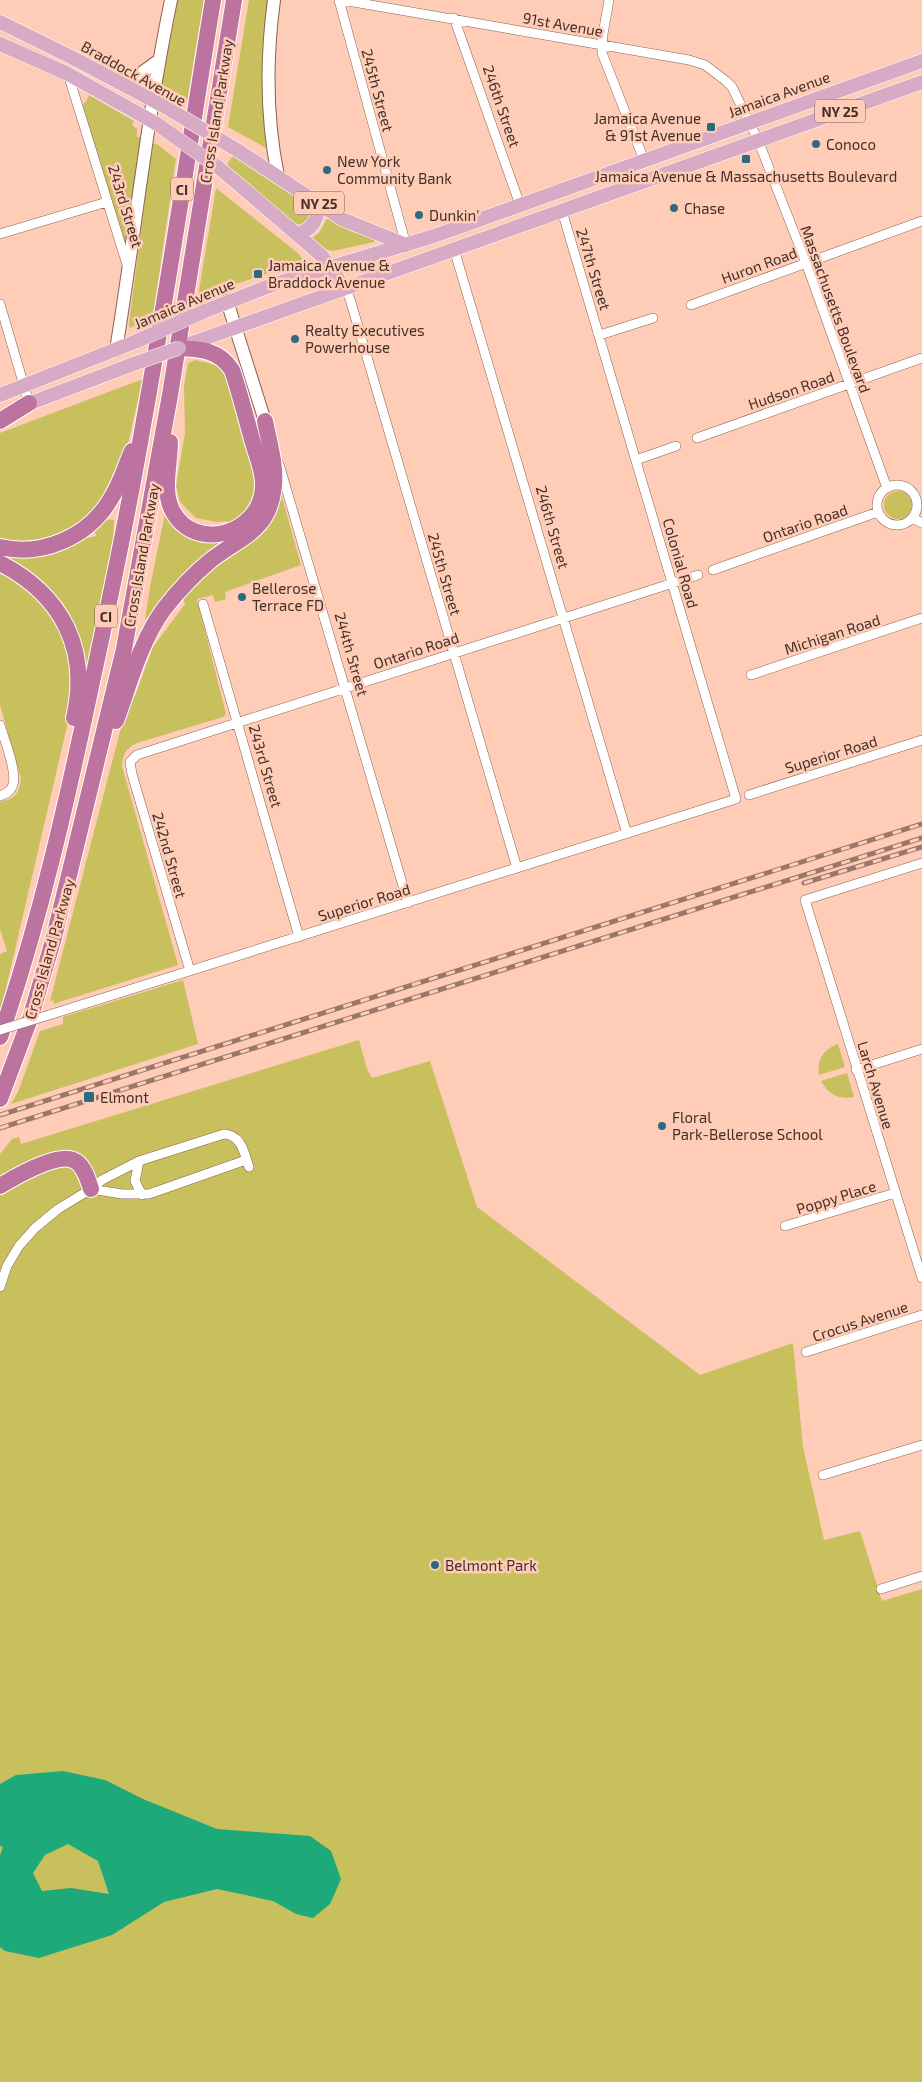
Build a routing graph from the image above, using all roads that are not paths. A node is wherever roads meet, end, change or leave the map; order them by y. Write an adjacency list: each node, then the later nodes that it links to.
1 (171, 0): 11 (street)
2 (213, 0): 54 (highway, Cross Island Parkway / CI)
3 (234, 0): 51 (highway, Cross Island Parkway / CI)
4 (274, 0): 22 (street)
5 (340, 0): 7 (street, 91st Avenue); 31 (street, 245th Street)
6 (609, 0): 10 (street)
7 (454, 18): 10 (street, 91st Avenue); 25 (street, 246th Street)
8 (0, 22): 14 (main road, Braddock Avenue / NY 25)
9 (0, 44): 13 (main road, NY 25)
10 (602, 45): 18 (street, 91st Avenue); 20 (street)
11 (158, 61): 14 (street); 16 (street)
12 (922, 61): 18 (main road, Jamaica Avenue / NY 25)
13 (68, 74): 17 (main road, NY 25); 23 (street, 243rd Street)
14 (119, 82): 16 (main road, Braddock Avenue / NY 25)
15 (922, 82): 19 (main road, NY 25)
16 (157, 103): 17 (street); 22 (main road, Braddock Avenue / NY 25, bridge)
17 (153, 121): 30 (main road, NY 25, bridge); 36 (street)
18 (750, 122): 19 (street, 91st Avenue); 20 (main road, Jamaica Avenue / NY 25)
19 (758, 140): 26 (main road, NY 25); 33 (street, Massachusetts Boulevard)
20 (644, 160): 21 (main road, Jamaica Avenue / NY 25)
21 (610, 172): 25 (main road, Jamaica Avenue / NY 25); 26 (main road)
22 (278, 176): 24 (main road, Braddock Avenue / NY 25)
23 (107, 202): 29 (street); 36 (street, 243rd Street)
24 (318, 202): 30 (main road); 31 (main road, Braddock Avenue / NY 25)
25 (520, 204): 28 (main road, Jamaica Avenue / NY 25)
26 (562, 211): 32 (main road, NY 25); 43 (street, 247th Street)
27 (922, 221): 33 (street, Huron Road)
28 (448, 230): 31 (main road, Jamaica Avenue / NY 25); 32 (main road, 246th Street)
29 (0, 234)
30 (297, 234): 34 (main road, NY 25)
31 (406, 245): 34 (main road, Jamaica Avenue); 35 (main road)
32 (454, 249): 35 (main road, NY 25); 71 (street, 246th Street)
33 (806, 263): 40 (street, Huron Road); 48 (street, Massachusetts Boulevard)
34 (331, 267): 37 (main road, NY 25); 38 (main road, Jamaica Avenue)
35 (396, 270): 37 (main road, NY 25)
36 (129, 271): 46 (street, 243rd Street)
37 (345, 288): 42 (main road); 73 (street, 245th Street)
38 (227, 301): 42 (street, 244th Street); 46 (main road, Jamaica Avenue, bridge)
39 (0, 304): 49 (street)
40 (691, 305)
41 (653, 318): 43 (street)
42 (236, 327): 44 (main road); 56 (street, 244th Street)
43 (600, 335): 59 (street, Colonial Road)
44 (198, 345): 45 (highway); 51 (highway)
45 (179, 348): 52 (main road, bridge)
46 (116, 350): 49 (main road, Jamaica Avenue)
47 (922, 358): 48 (street, Hudson Road)
48 (849, 384): 57 (street, Hudson Road); 60 (street, Massachusetts Boulevard)
49 (24, 386): 50 (main road, Jamaica Avenue); 52 (street)
50 (0, 395)
51 (170, 395): 80 (highway, Cross Island Parkway / CI)
52 (29, 403): 53 (main road); 55 (highway)
53 (0, 415)
54 (145, 418): 65 (highway); 84 (highway, Cross Island Parkway / CI)
55 (0, 421)
56 (265, 421): 75 (street, 244th Street); 80 (highway)
57 (697, 438)
58 (676, 446): 59 (street)
59 (636, 460): 69 (street, Colonial Road)
60 (886, 488): 61 (street); 62 (street)
61 (919, 497): 63 (street)
62 (878, 512): 63 (street); 67 (street, Ontario Road)
63 (913, 518): 64 (street)
64 (922, 523)
65 (0, 547)
66 (0, 563): 84 (highway)
67 (713, 570)
68 (698, 575): 69 (street, Ontario Road)
69 (672, 583): 71 (street, Ontario Road); 83 (street, Colonial Road)
70 (203, 604): 76 (street, 243rd Street)
71 (563, 618): 73 (street, Ontario Road); 85 (street, 246th Street)
72 (922, 618): 74 (street, Michigan Road)
73 (454, 652): 75 (street, Ontario Road); 87 (street, 245th Street)
74 (751, 675)
75 (345, 687): 76 (street, Ontario Road); 88 (street, 244th Street)
76 (236, 722): 79 (street, Ontario Road); 89 (street, 243rd Street)
77 (0, 725): 82 (street)
78 (922, 740): 81 (street, Superior Road)
79 (142, 752): 90 (street, 242nd Street)
80 (92, 786): 95 (highway, Cross Island Parkway / CI)
81 (749, 795)
82 (0, 796)
83 (736, 799): 85 (street, Superior Road)
84 (63, 813): 92 (highway, Cross Island Parkway / CI)
85 (627, 834): 87 (street, Superior Road)
86 (922, 863): 94 (street, Larch Avenue)
87 (518, 868): 88 (street, Superior Road)
88 (408, 903): 89 (street, Superior Road)
89 (299, 937): 90 (street, Superior Road)
90 (190, 971): 91 (street, Superior Road, bridge)
91 (0, 1030)
92 (0, 1037)
93 (922, 1049): 94 (street)
94 (856, 1070): 99 (street, Larch Avenue)
95 (0, 1099)
96 (139, 1161): 98 (street); 100 (street); 100 (street)
97 (0, 1186): 98 (highway)
98 (91, 1189): 100 (street); 103 (street)
99 (896, 1193): 101 (street, Poppy Place); 102 (street, Larch Avenue)
100 (142, 1195)
101 (785, 1226)
102 (922, 1278)
103 (0, 1287)
104 (922, 1315): 105 (street, Crocus Avenue)
105 (806, 1352)
106 (922, 1446): 107 (street)
107 (823, 1476)
108 (922, 1576): 109 (street)
109 (881, 1589)

